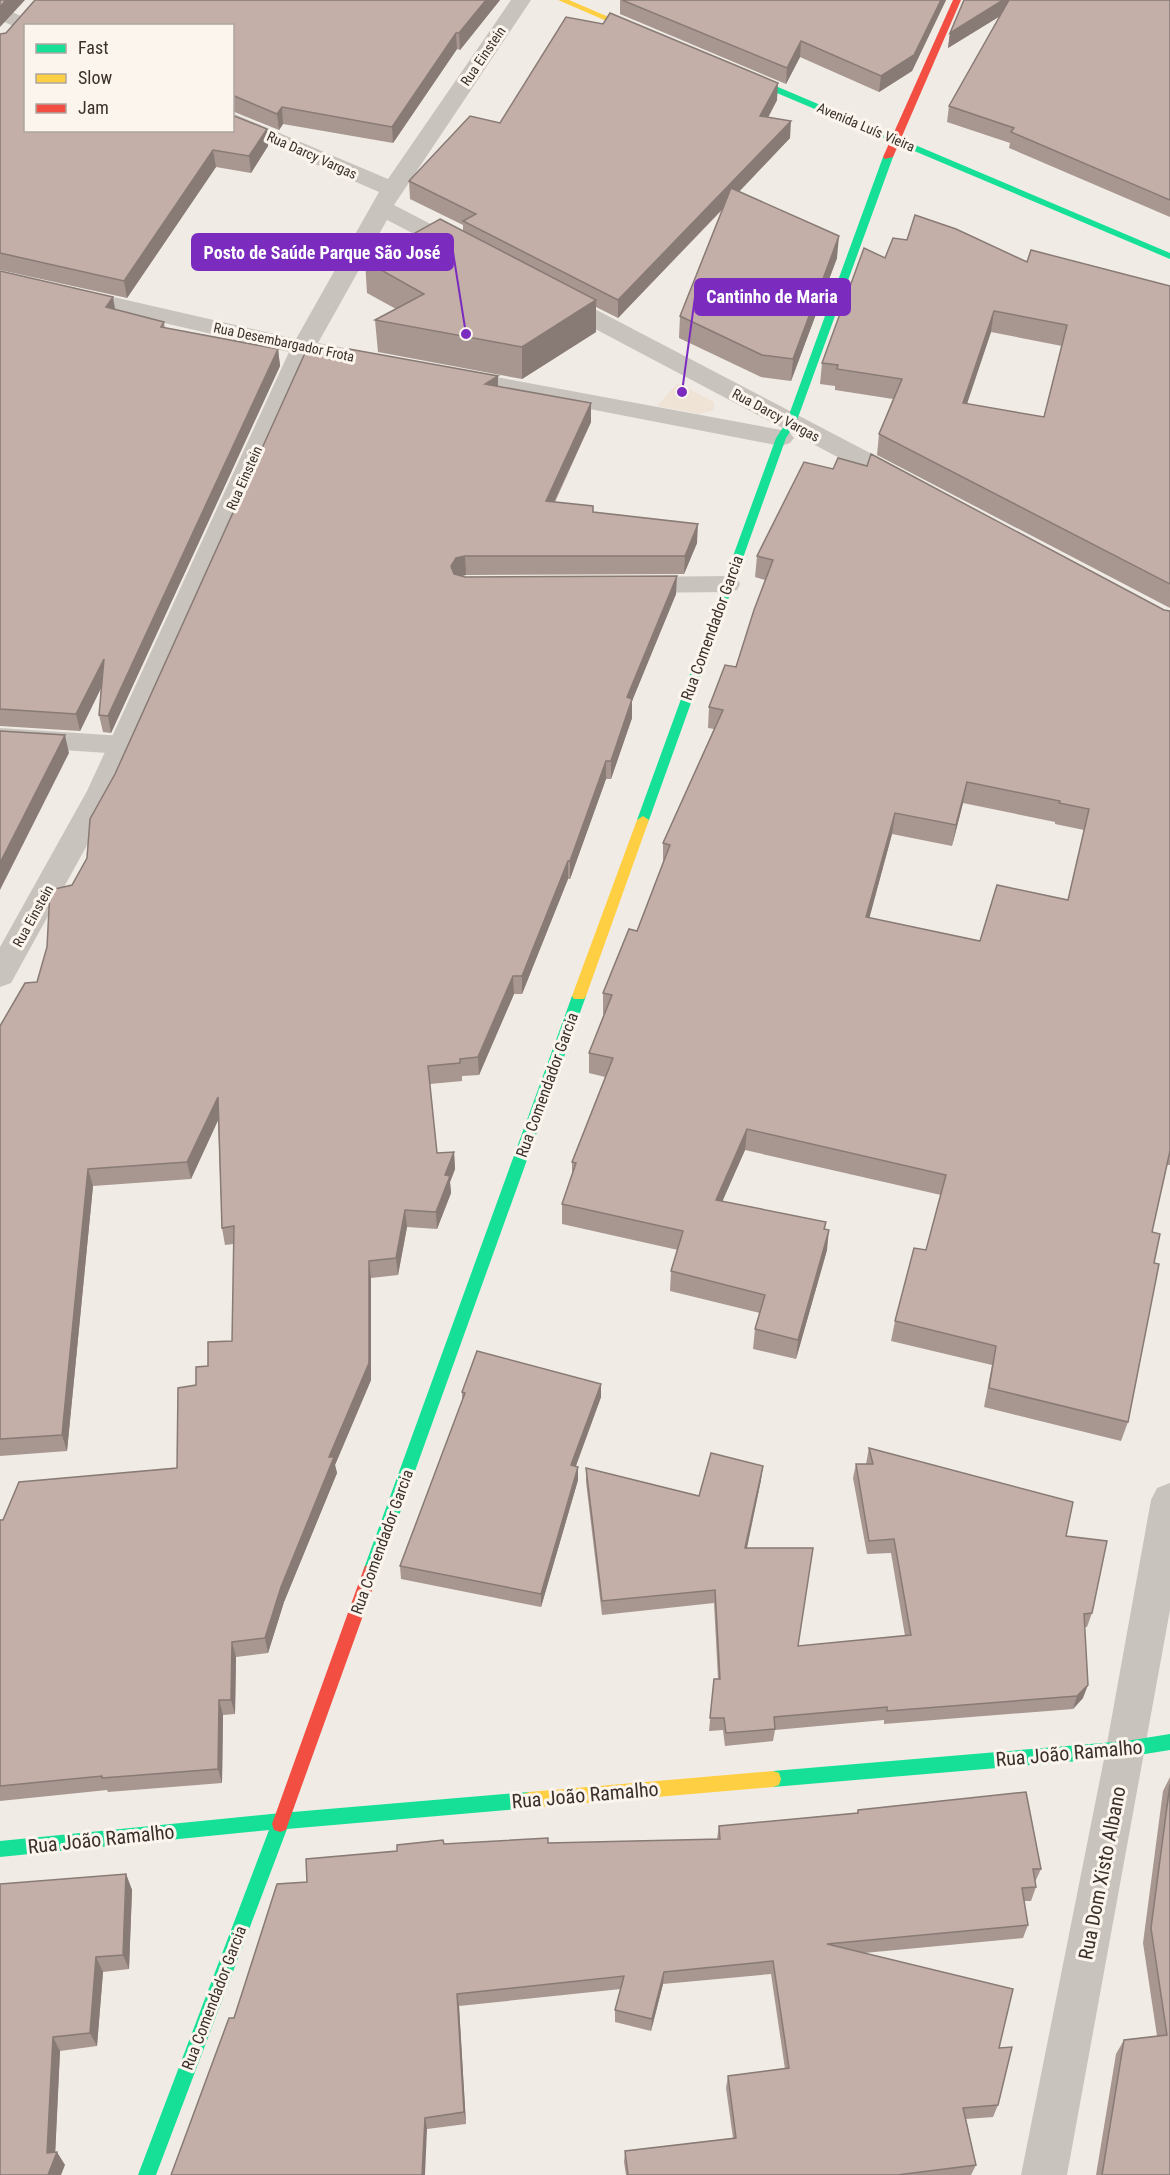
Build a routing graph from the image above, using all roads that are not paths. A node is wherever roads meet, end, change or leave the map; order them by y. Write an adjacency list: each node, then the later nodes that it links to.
1 (521, 0): 8 (street, Rua Einstein)
2 (562, 0): 4 (street)
3 (957, 0): 7 (street, Rua Comendador Garcia)
4 (659, 40)
5 (723, 67): 7 (street, Avenida Luís Vieira)
6 (234, 121): 8 (street, Rua Darcy Vargas)
7 (895, 139): 9 (street, Avenida Luís Vieira); 14 (street, Rua Comendador Garcia)
8 (387, 198): 10 (street, Rua Darcy Vargas); 13 (street, Rua Einstein)
9 (1170, 256)
10 (486, 262)
11 (0, 278): 13 (street, Rua Desembargador Frota)
12 (539, 290): 14 (street, Rua Darcy Vargas)
13 (303, 348): 14 (street, Rua Desembargador Frota); 19 (street, Rua Einstein)
14 (786, 431): 15 (street, Rua Darcy Vargas); 17 (street, Rua Comendador Garcia)
15 (925, 492)
16 (609, 585): 17 (lane)
17 (728, 585): 24 (street, Rua Comendador Garcia)
18 (0, 737): 19 (lane)
19 (123, 745): 20 (street, Rua Einstein)
20 (0, 975)
21 (1170, 1500): 23 (street, Rua Dom Xisto Albano)
22 (1170, 1742): 23 (street, Rua João Ramalho)
23 (1126, 1749): 24 (street, Rua João Ramalho); 27 (street, Rua Dom Xisto Albano)
24 (281, 1821): 25 (street, Rua João Ramalho); 26 (street, Rua Comendador Garcia)
25 (0, 1849)
26 (147, 2175)
27 (1044, 2175)

